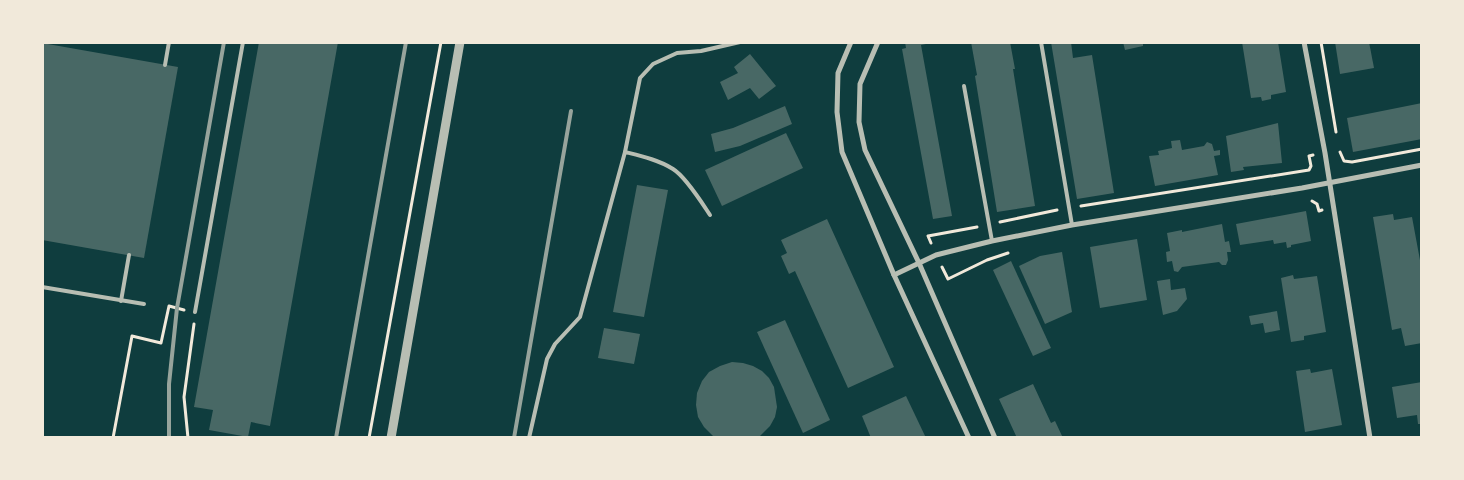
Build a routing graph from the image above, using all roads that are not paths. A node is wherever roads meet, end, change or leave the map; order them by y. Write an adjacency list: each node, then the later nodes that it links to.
1 (169, 42): 9 (lane)
2 (243, 42): 23 (lane)
3 (460, 42): 24 (street)
4 (740, 42): 11 (lane)
5 (851, 42): 19 (street)
6 (878, 42): 18 (street)
7 (1041, 42): 15 (lane)
8 (1304, 42): 13 (street)
9 (165, 65)
10 (964, 86): 16 (lane)
11 (625, 152): 14 (lane); 25 (lane)
12 (1422, 165): 13 (street)
13 (1329, 182): 15 (street); 28 (street)
14 (710, 215)
15 (1072, 225): 16 (street)
16 (992, 241): 18 (street)
17 (129, 255): 21 (lane)
18 (918, 263): 19 (street); 27 (street)
19 (894, 275): 26 (street)
20 (42, 286): 21 (lane)
21 (121, 301): 22 (lane)
22 (144, 304)
23 (195, 312)
24 (391, 438)
25 (530, 438)
26 (969, 438)
27 (996, 438)
28 (1370, 438)

